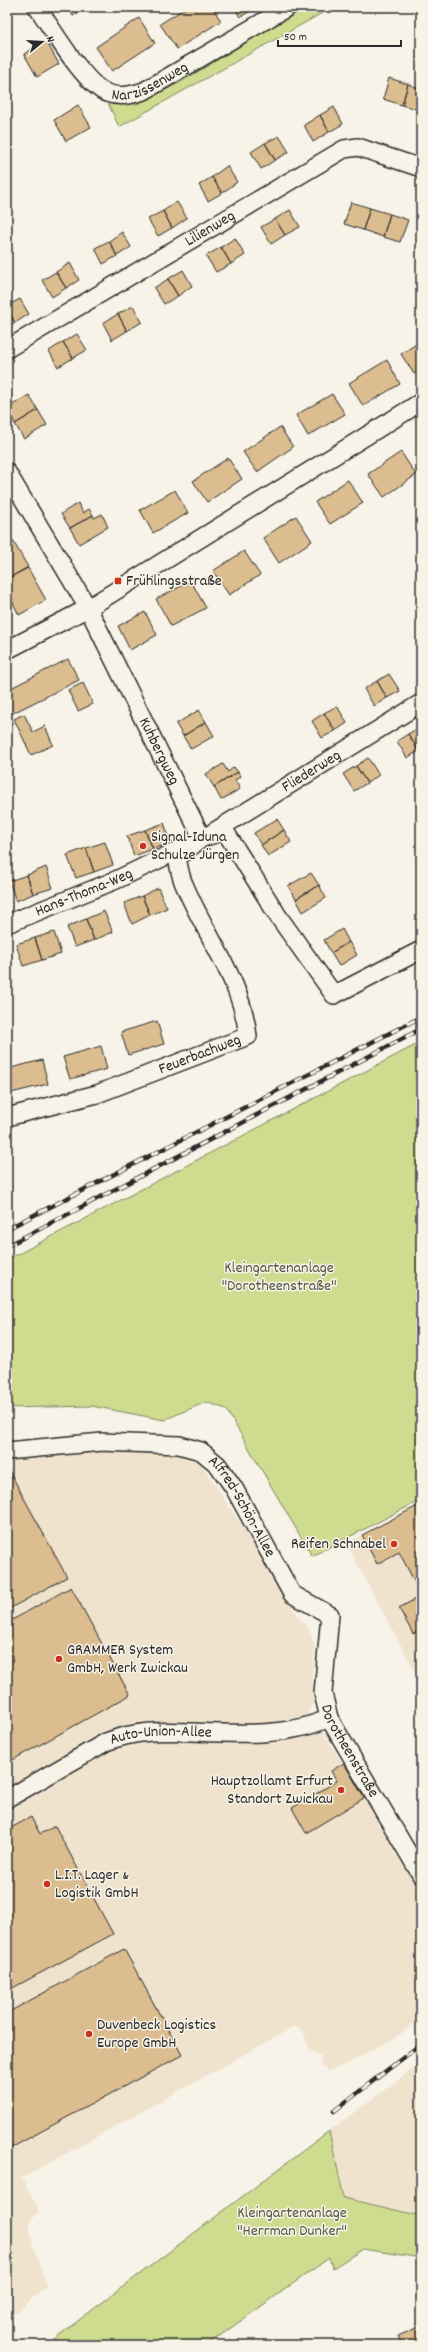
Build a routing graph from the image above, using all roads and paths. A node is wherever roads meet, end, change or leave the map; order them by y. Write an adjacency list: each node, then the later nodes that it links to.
1 (37, 7): 2 (street, Narzissenweg)
2 (288, 7)
3 (421, 168): 4 (street, Lilienweg)
4 (7, 349)
5 (421, 402): 7 (street)
6 (7, 472): 7 (street, Kuhbergweg)
7 (88, 608): 8 (street); 10 (street, Kuhbergweg)
8 (7, 650)
9 (421, 703): 10 (street, Fliederweg)
10 (202, 838): 11 (street, Hans-Thoma-Weg); 12 (street); 13 (street, Feuerbachweg)
11 (7, 924)
12 (421, 950)
13 (7, 1117)
14 (7, 1451): 15 (street, Alfred-Schön-Allee)
15 (330, 1615): 16 (street, Dorotheenstraße)
16 (330, 1718): 17 (street, Auto-Union-Allee); 18 (street, Dorotheenstraße)
17 (7, 1799)
18 (421, 1875)

